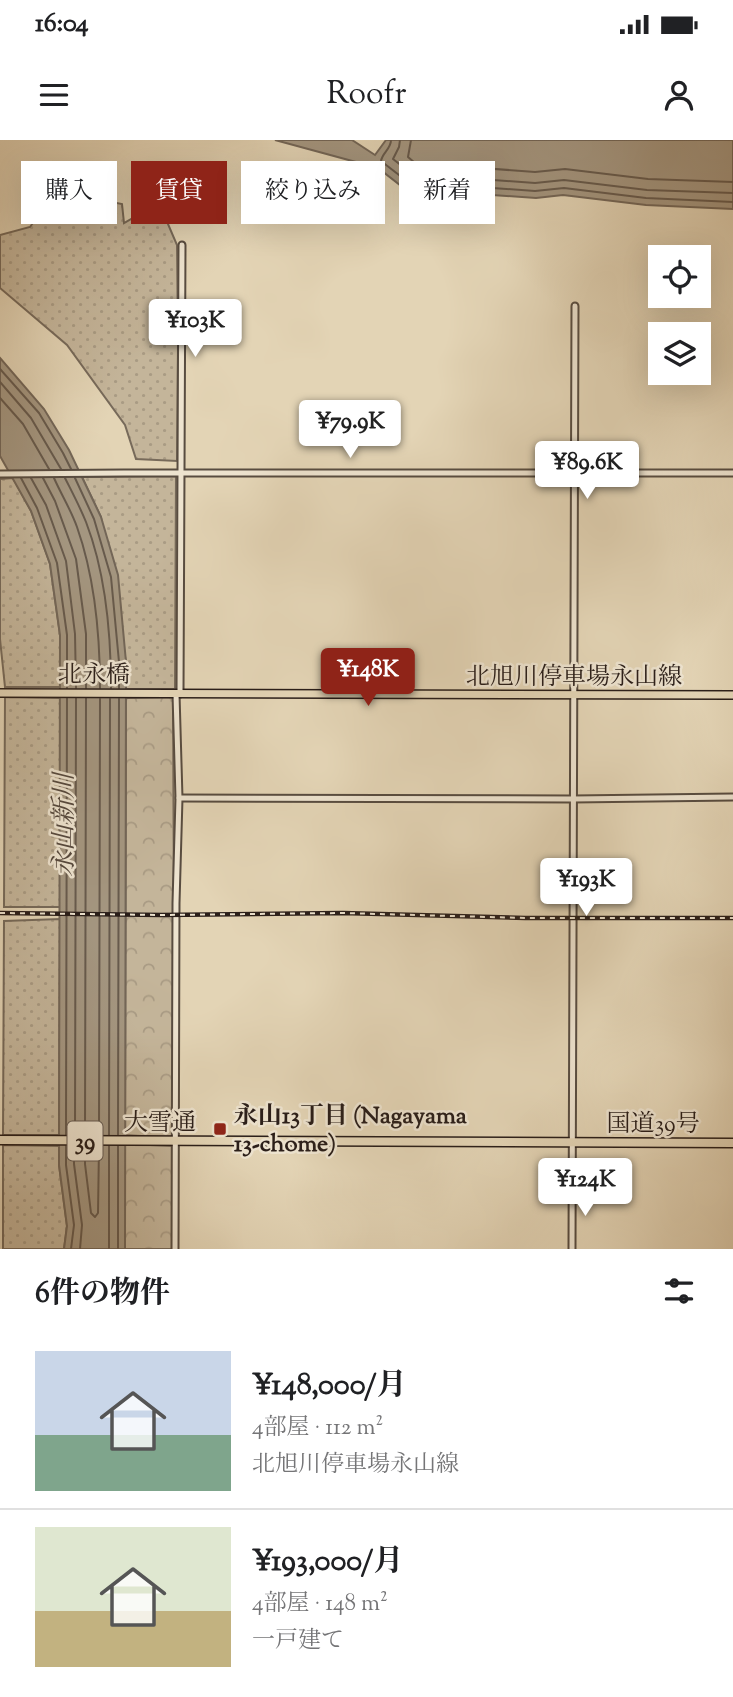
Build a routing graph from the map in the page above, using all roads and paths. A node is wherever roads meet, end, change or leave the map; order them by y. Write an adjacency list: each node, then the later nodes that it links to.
1 (182, 245): 3 (street)
2 (575, 306): 4 (street)
3 (181, 473): 4 (street); 6 (street); 9 (street)
4 (574, 473): 5 (street); 10 (street)
5 (733, 473)
6 (0, 474)
7 (0, 693): 8 (main road, 北永橋)
8 (162, 694): 9 (main road, 北旭川停車場永山線)
9 (178, 694): 10 (main road, 北旭川停車場永山線); 13 (street)
10 (573, 695): 11 (main road, 北旭川停車場永山線); 14 (street)
11 (733, 695)
12 (733, 797): 14 (street)
13 (179, 798): 14 (street); 16 (street)
14 (573, 799): 17 (street)
15 (0, 1140): 16 (highway, 大雪通 / 39)
16 (175, 1141): 17 (highway, 大雪通 / 39); 19 (street)
17 (572, 1142): 18 (highway, 国道39号 / 39); 20 (street)
18 (733, 1143)
19 (175, 1249)
20 (572, 1249)

